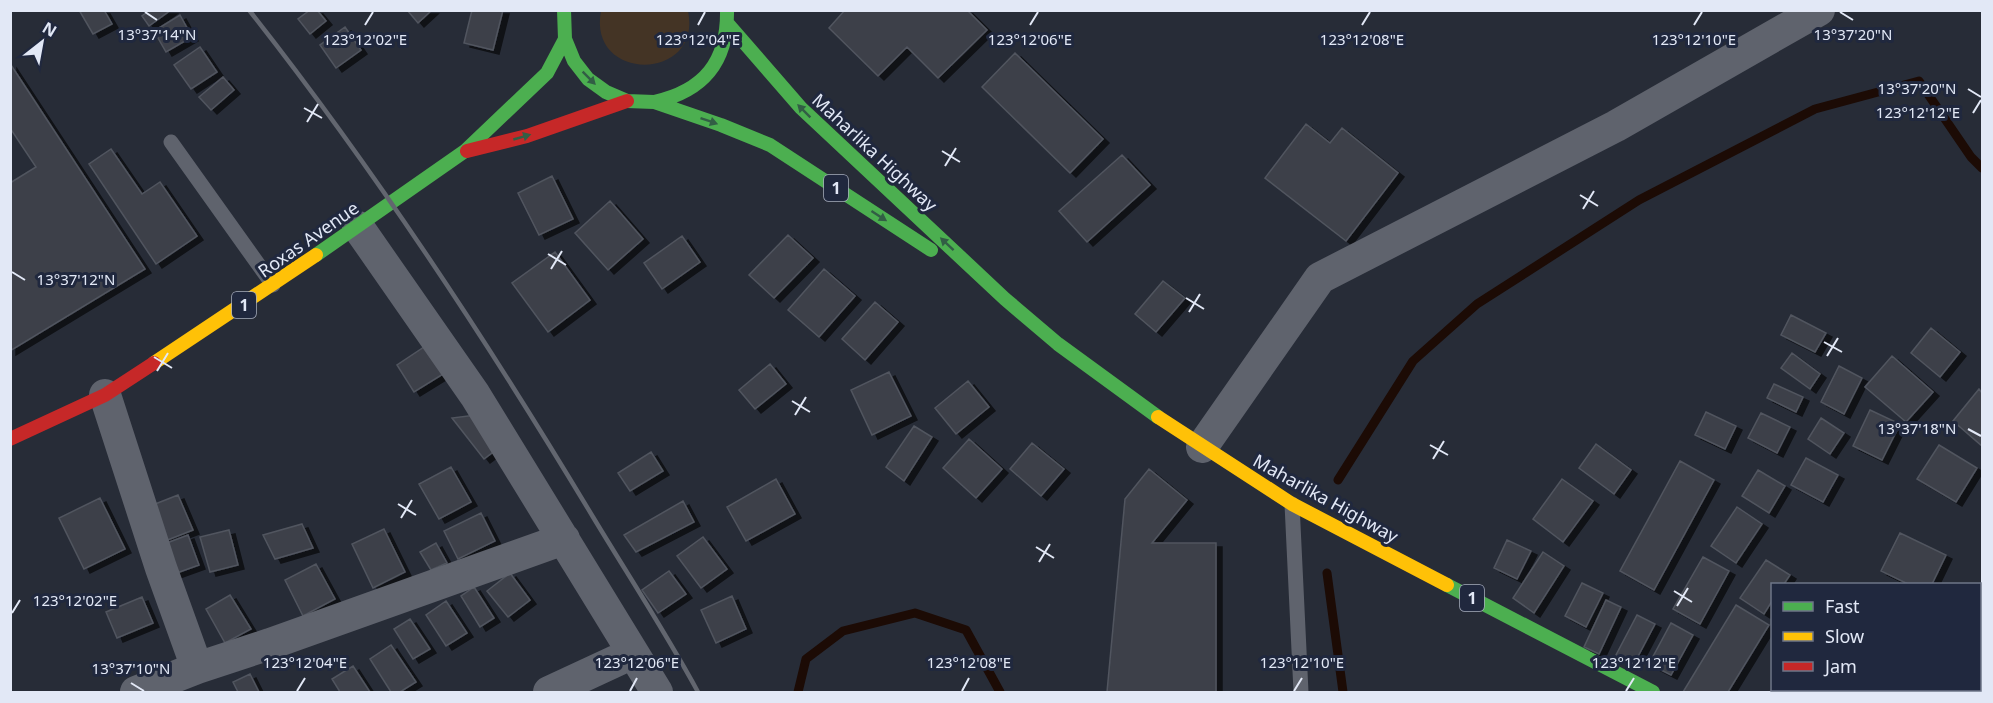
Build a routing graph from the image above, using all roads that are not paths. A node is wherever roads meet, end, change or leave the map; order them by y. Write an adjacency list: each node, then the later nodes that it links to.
1 (564, 10): 4 (main road, 1)
2 (1819, 10): 14 (street)
3 (727, 17): 6 (main road, 1); 11 (main road, Maharlika Highway / 1, one-way to 3)
4 (565, 39): 5 (main road, 1, one-way to 5); 8 (main road, Roxas Avenue / 1)
5 (627, 101): 6 (main road, Maharlika Highway / 1); 8 (main road, Roxas Avenue / 1, one-way to 5)
6 (654, 102): 11 (main road, Maharlika Highway / 1, one-way to 11)
7 (171, 142): 10 (lane)
8 (465, 151): 9 (main road, Roxas Avenue / 1)
9 (358, 227): 10 (main road, Roxas Avenue / 1); 16 (street)
10 (273, 285): 12 (main road, Roxas Avenue / 1)
11 (1005, 299): 14 (main road, Maharlika Highway / 1)
12 (105, 395): 13 (main road, Roxas Avenue / 1); 18 (street)
13 (10, 439)
14 (1202, 447): 15 (main road, Maharlika Highway / 1)
15 (1292, 504): 22 (lane); 23 (main road, Maharlika Highway / 1)
16 (564, 539): 17 (street); 18 (street)
17 (633, 653): 20 (street); 21 (street)
18 (197, 668): 19 (street)
19 (135, 693)
20 (549, 693)
21 (657, 693)
22 (1301, 693)
23 (1653, 693)

